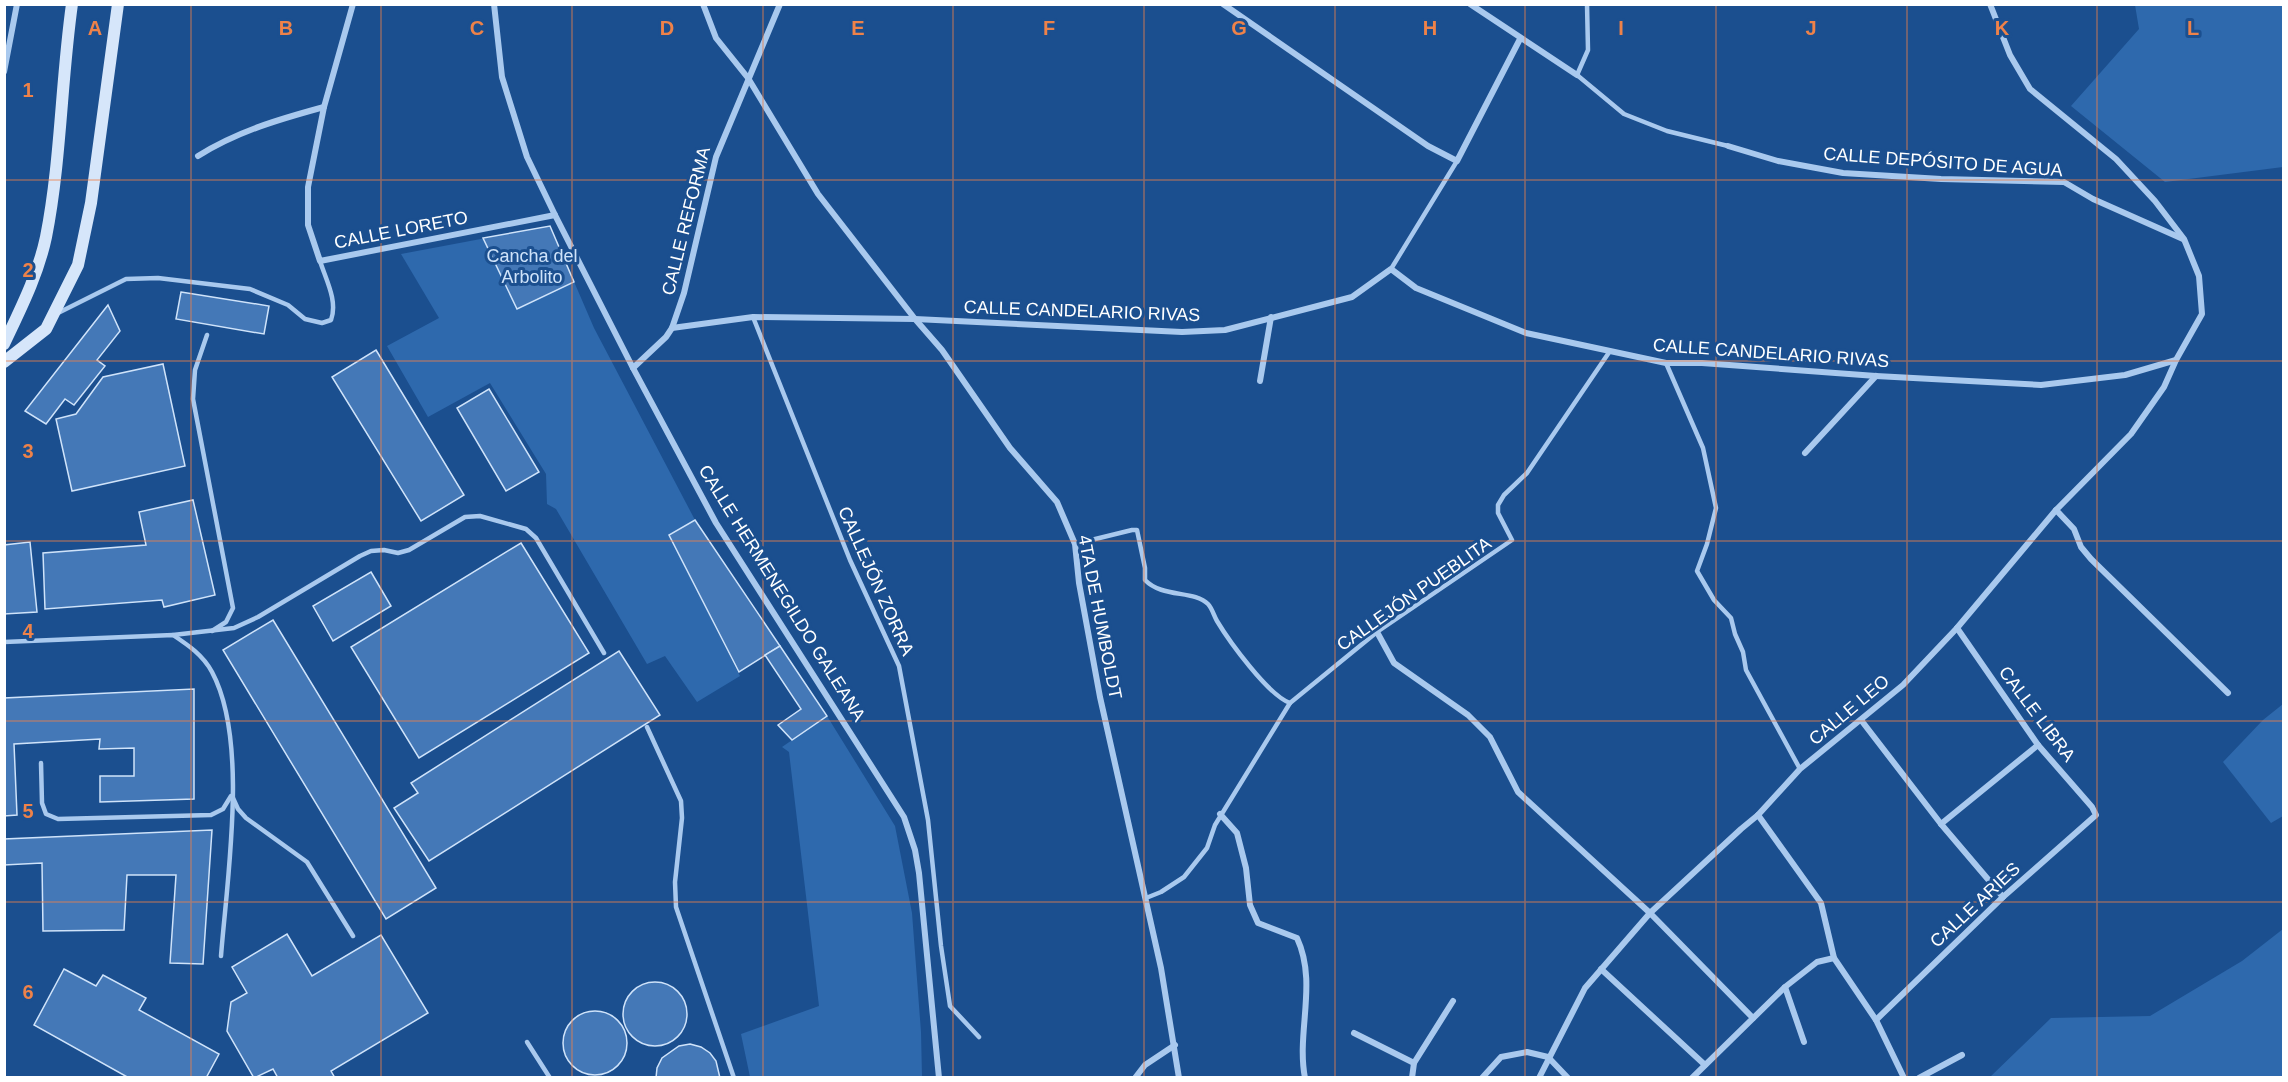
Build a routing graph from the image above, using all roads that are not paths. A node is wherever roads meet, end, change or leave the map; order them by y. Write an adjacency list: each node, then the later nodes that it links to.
1 (17, 4): 13 (street)
2 (72, 4): 30 (street)
3 (118, 4): 24 (street)
4 (353, 4): 16 (street)
5 (494, 4): 20 (street, CALLE HERMENEGILDO GALEANA)
6 (703, 4): 15 (street, 4TA DE HUMBOLDT)
7 (780, 4): 15 (street, CALLE REFORMA)
8 (1222, 4): 19 (street)
9 (1470, 4): 12 (street)
10 (1587, 4): 14 (lane)
11 (1990, 4): 21 (street, CALLE LEO)
12 (1520, 39): 14 (street); 19 (street)
13 (4, 72)
14 (1577, 75): 17 (lane)
15 (748, 78): 27 (street, 4TA DE HUMBOLDT); 28 (street, CALLE REFORMA)
16 (324, 107): 18 (street); 22 (street)
17 (1728, 146): 21 (street, CALLE DEPÓSITO DE AGUA)
18 (198, 156)
19 (1457, 161): 23 (lane)
20 (555, 215): 22 (street, CALLE LORETO); 35 (street, CALLE HERMENEGILDO GALEANA)
21 (2184, 239): 32 (street, CALLE LEO)
22 (320, 261): 24 (lane, CALLE LORETO)
23 (1391, 269): 26 (street, CALLE CANDELARIO RIVAS); 31 (street, CALLE CANDELARIO RIVAS)
24 (53, 315): 33 (street)
25 (753, 317): 27 (street, CALLE CANDELARIO RIVAS); 28 (street, CALLE CANDELARIO RIVAS); 59 (lane, CALLEJÓN ZORRA)
26 (1271, 317): 27 (street, CALLE CANDELARIO RIVAS); 37 (street)
27 (915, 319): 40 (street, 4TA DE HUMBOLDT)
28 (672, 328): 35 (street, CALLE REFORMA)
29 (207, 335): 42 (lane)
30 (4, 344)
31 (1610, 351): 34 (street, CALLE CANDELARIO RIVAS); 43 (lane, CALLEJÓN PUEBLITA)
32 (2176, 360): 36 (street, CALLE CANDELARIO RIVAS); 39 (street, CALLE LEO)
33 (4, 362)
34 (1666, 363): 36 (street, CALLE CANDELARIO RIVAS); 53 (lane)
35 (633, 368): 60 (street, CALLE HERMENEGILDO GALEANA)
36 (1876, 376): 38 (street)
37 (1260, 381)
38 (1805, 453)
39 (2056, 510): 41 (street, CALLE LEO); 47 (street)
40 (1075, 544): 48 (lane); 62 (street, 4TA DE HUMBOLDT)
41 (1957, 628): 49 (street, CALLE LEO); 51 (street, CALLE LIBRA)
42 (209, 632): 44 (lane); 46 (lane)
43 (1377, 632): 48 (lane, CALLEJÓN PUEBLITA); 63 (street)
44 (172, 635): 45 (lane); 54 (lane)
45 (4, 642)
46 (604, 653)
47 (2228, 693)
48 (1290, 703): 55 (lane, CALLEJÓN PUEBLITA)
49 (1861, 720): 53 (street, CALLE LEO); 58 (street)
50 (647, 727): 82 (lane)
51 (2038, 745): 57 (street, CALLE LIBRA); 58 (street)
52 (41, 763): 54 (lane)
53 (1800, 769): 56 (street, CALLE LEO)
54 (232, 796): 64 (lane); 65 (lane)
55 (1220, 814): 62 (lane, CALLEJÓN PUEBLITA); 86 (street)
56 (1758, 815): 63 (street, CALLE LEO); 66 (street)
57 (2096, 815): 61 (street, CALLE ARIES)
58 (1941, 824): 61 (street)
59 (933, 868): 60 (lane); 73 (lane, CALLEJÓN ZORRA)
60 (919, 873): 83 (street, CALLE HERMENEGILDO GALEANA)
61 (2003, 897): 71 (street, CALLE ARIES)
62 (1146, 898): 76 (street, 4TA DE HUMBOLDT)
63 (1650, 913): 67 (street, CALLE LEO); 70 (street)
64 (353, 936)
65 (221, 956)
66 (1834, 958): 68 (street); 71 (street)
67 (1601, 969): 78 (street, CALLE LEO); 80 (street)
68 (1785, 987): 70 (street); 75 (street)
69 (1453, 1001): 79 (street)
70 (1753, 1018): 80 (street)
71 (1876, 1020): 92 (street)
72 (1354, 1033): 79 (street)
73 (979, 1037)
74 (527, 1042): 81 (lane)
75 (1804, 1042)
76 (1175, 1045): 84 (street); 85 (street, 4TA DE HUMBOLDT)
77 (1962, 1055): 93 (street)
78 (1548, 1058): 88 (street); 89 (street, CALLE LEO); 90 (street)
79 (1414, 1063): 87 (street)
80 (1705, 1065): 91 (street)
81 (550, 1077)
82 (734, 1077)
83 (939, 1077)
84 (1135, 1077)
85 (1179, 1077)
86 (1305, 1077)
87 (1412, 1077)
88 (1482, 1077)
89 (1539, 1077)
90 (1568, 1077)
91 (1692, 1077)
92 (1904, 1077)
93 (1919, 1077)

